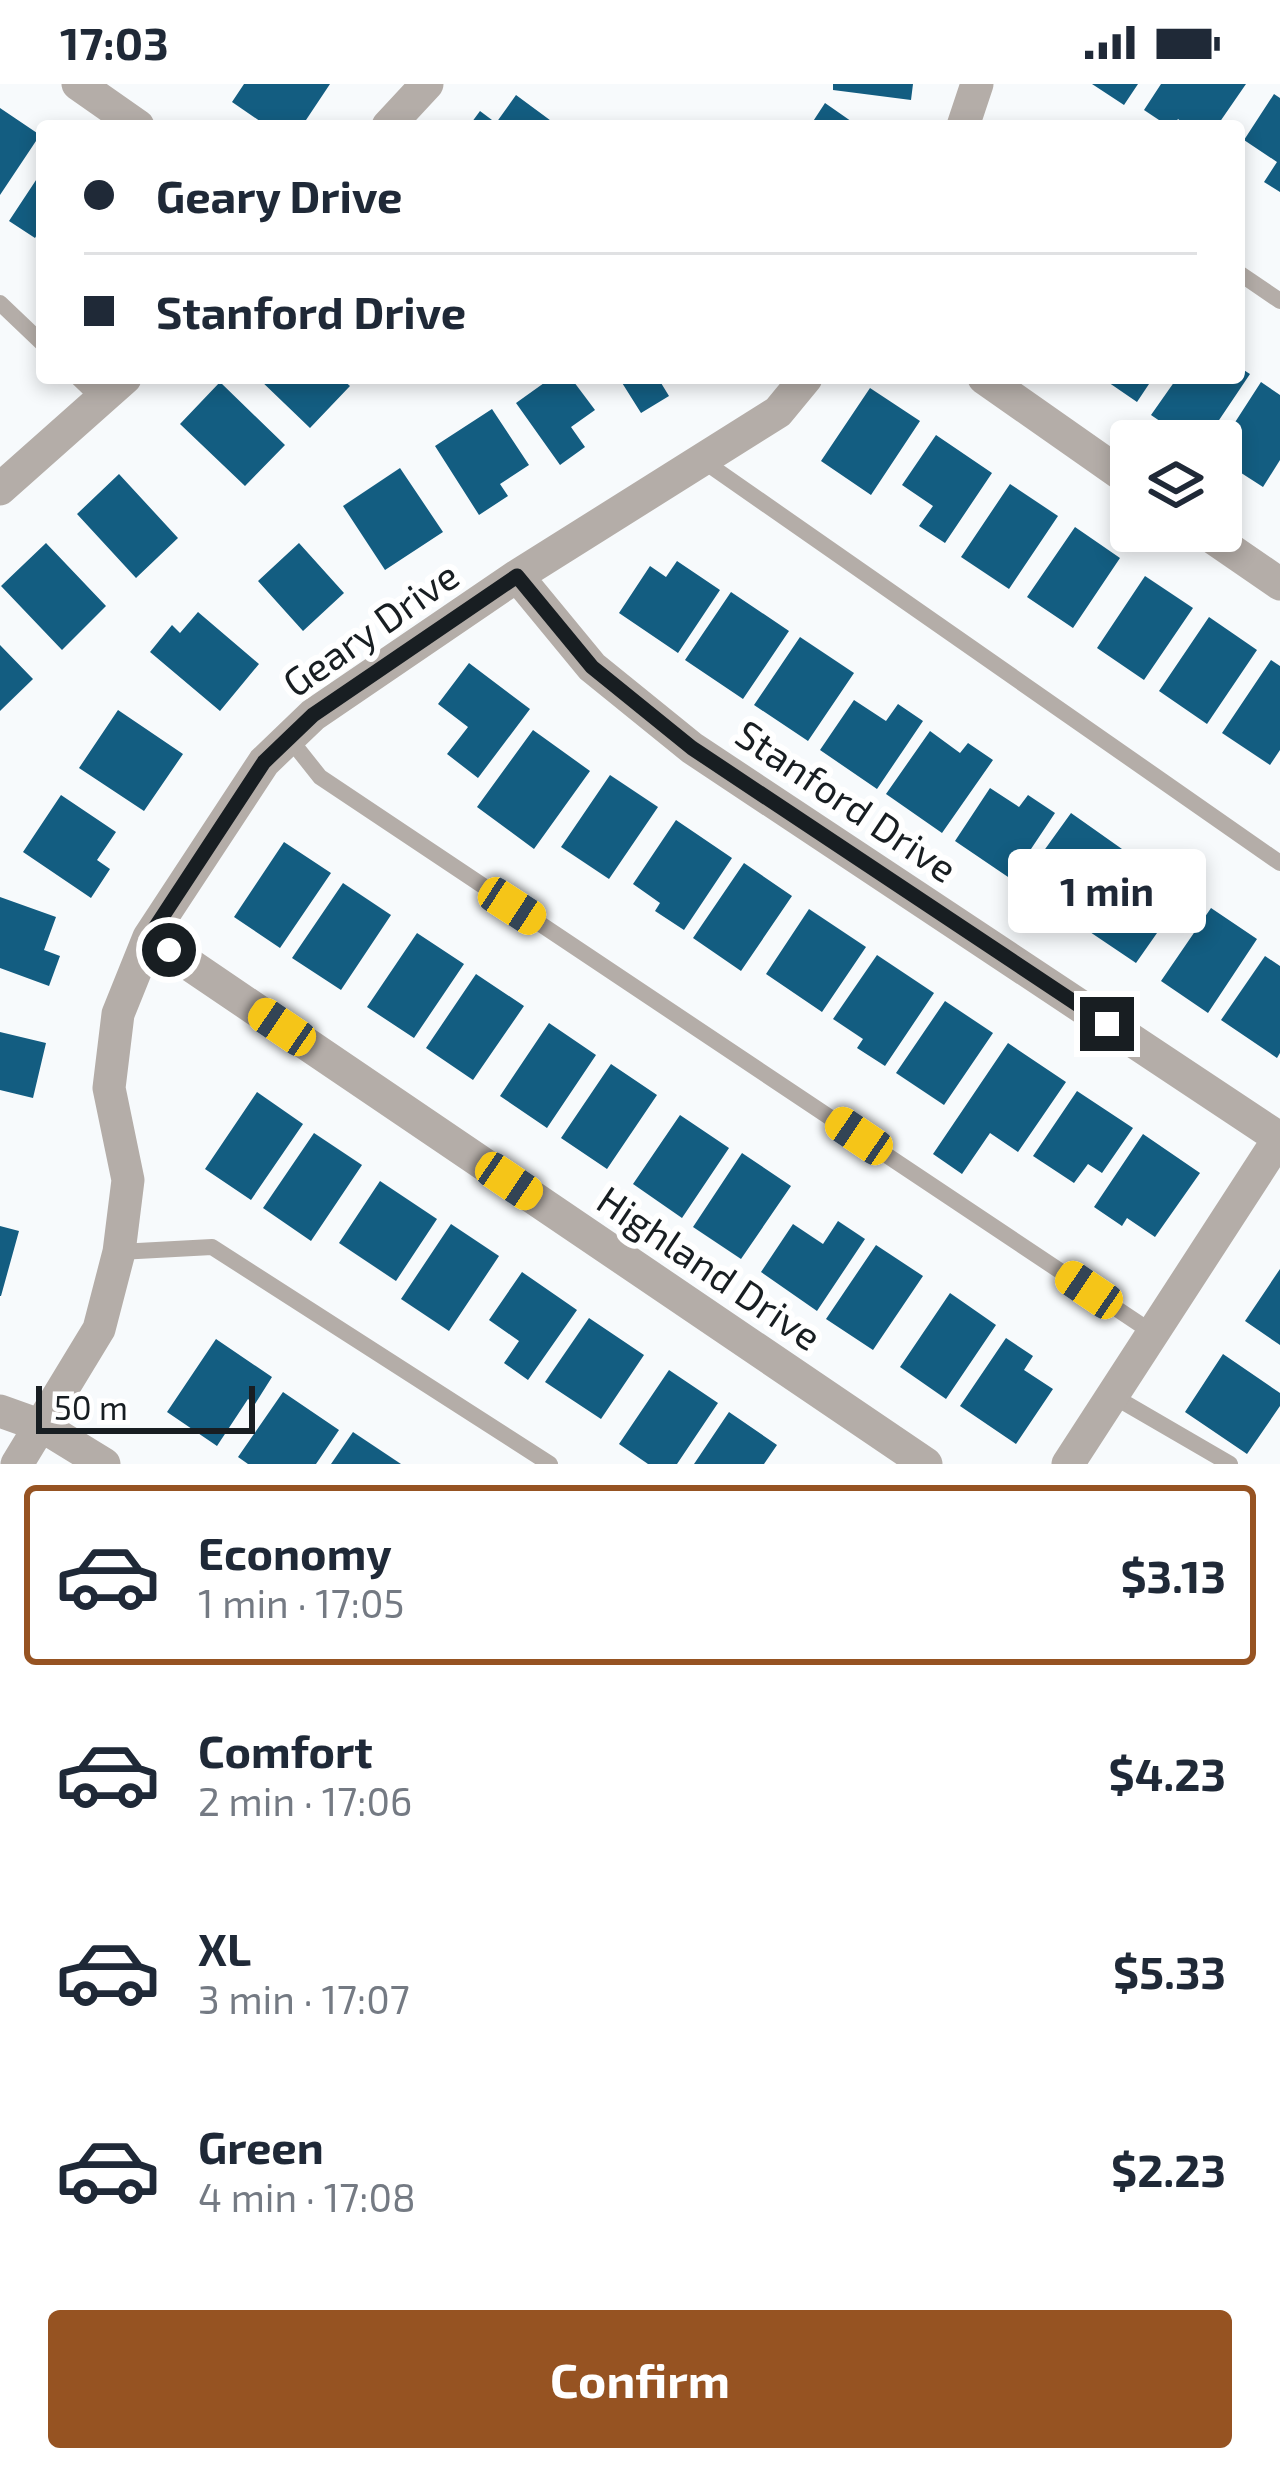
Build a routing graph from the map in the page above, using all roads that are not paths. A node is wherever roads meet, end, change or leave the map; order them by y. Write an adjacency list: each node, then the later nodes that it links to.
1 (78, 84): 4 (street)
2 (427, 84): 5 (street)
3 (977, 84): 6 (street)
4 (129, 120)
5 (394, 120)
6 (972, 120)
7 (1245, 277): 8 (lane)
8 (1280, 301)
9 (0, 303): 10 (lane)
10 (36, 337)
11 (801, 384): 14 (street, Geary Drive)
12 (993, 384): 15 (street)
13 (101, 385): 16 (street)
14 (702, 460): 18 (street, Geary Drive); 21 (lane)
15 (1110, 466)
16 (0, 489)
17 (1234, 552): 19 (street)
18 (517, 576): 20 (street, Geary Drive); 23 (street, Stanford Drive)
19 (1280, 584)
20 (289, 738): 22 (street, Geary Drive); 25 (lane)
21 (1280, 863)
22 (149, 937): 24 (street, Geary Drive); 32 (street, Highland Drive)
23 (1280, 1138): 25 (street)
24 (119, 1252): 28 (street, Geary Drive); 31 (lane)
25 (1153, 1333): 26 (street)
26 (1113, 1396): 33 (street); 34 (lane)
27 (0, 1411): 28 (street)
28 (42, 1426): 29 (street, Geary Drive); 30 (street)
29 (17, 1464)
30 (104, 1464)
31 (550, 1464)
32 (926, 1464)
33 (1068, 1464)
34 (1230, 1464)

